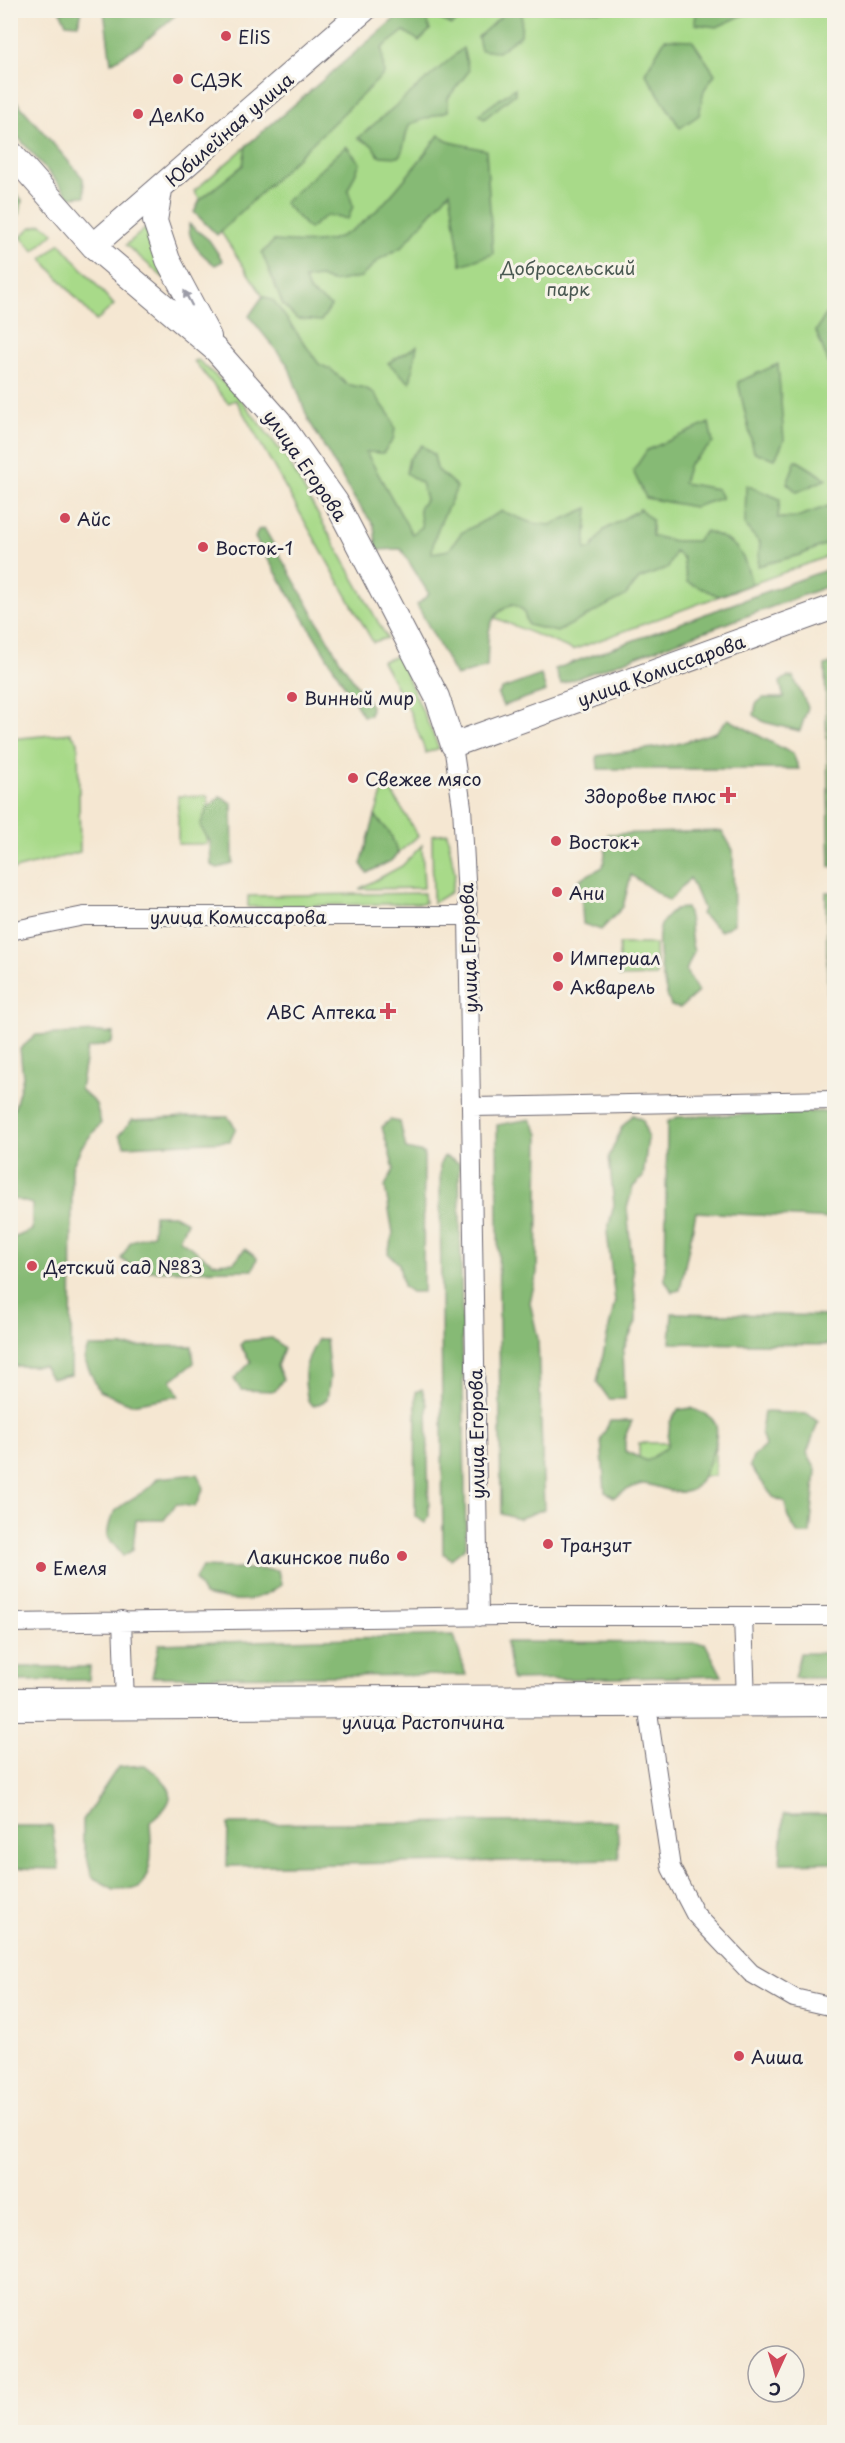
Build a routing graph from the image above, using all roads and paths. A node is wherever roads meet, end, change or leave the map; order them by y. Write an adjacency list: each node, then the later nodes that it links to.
1 (364, 10): 3 (main road, Юбилейная улица)
2 (10, 152): 4 (main road, улица Егорова)
3 (160, 190): 4 (main road, Юбилейная улица); 5 (main road, улица Егорова, one-way to 3)
4 (93, 246): 5 (main road, улица Егорова)
5 (216, 350): 7 (main road, улица Егорова)
6 (834, 607): 7 (main road, улица Комиссарова)
7 (453, 745): 8 (street, улица Егорова)
8 (468, 916): 9 (street, улица Комиссарова); 11 (street, улица Егорова)
9 (10, 931)
10 (834, 1100): 11 (street)
11 (472, 1107): 13 (street, улица Егорова)
12 (834, 1616): 14 (street)
13 (479, 1617): 14 (street); 15 (street)
14 (743, 1617): 18 (street)
15 (122, 1620): 16 (street); 19 (street)
16 (10, 1623)
17 (834, 1700): 18 (highway, улица Растопчина)
18 (746, 1701): 19 (highway, улица Растопчина)
19 (124, 1703): 20 (highway, улица Растопчина)
20 (10, 1704)
21 (834, 1718): 22 (highway, улица Растопчина)
22 (649, 1719): 23 (highway, улица Растопчина); 24 (street)
23 (10, 1723)
24 (834, 2007)

